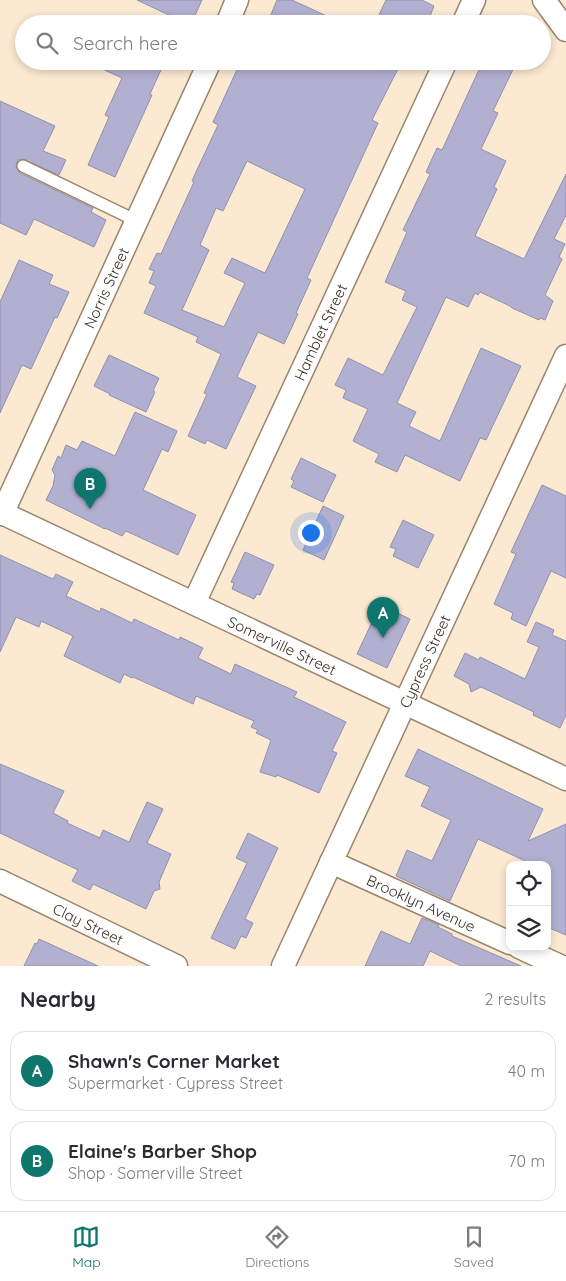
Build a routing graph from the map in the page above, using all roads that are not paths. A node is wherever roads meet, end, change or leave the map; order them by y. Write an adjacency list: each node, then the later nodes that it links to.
1 (237, 0): 4 (street)
2 (474, 0): 5 (street)
3 (544, 0): 6 (street)
4 (230, 15)
5 (467, 15)
6 (566, 30)
7 (206, 70): 10 (street, Norris Street)
8 (442, 70): 13 (street, Hamblet Street)
9 (23, 166): 10 (lane)
10 (137, 221): 12 (street, Norris Street)
11 (566, 356): 14 (street, Cypress Street)
12 (1, 513): 13 (street, Somerville Street)
13 (194, 603): 14 (street, Somerville Street)
14 (405, 702): 15 (street, Somerville Street); 16 (street, Cypress Street)
15 (565, 777)
16 (331, 862): 18 (street, Brooklyn Avenue); 21 (street, Cypress Street)
17 (0, 881): 20 (street, Clay Street)
18 (506, 941)
19 (528, 951): 22 (street)
20 (176, 966)
21 (283, 966)
22 (560, 966)

